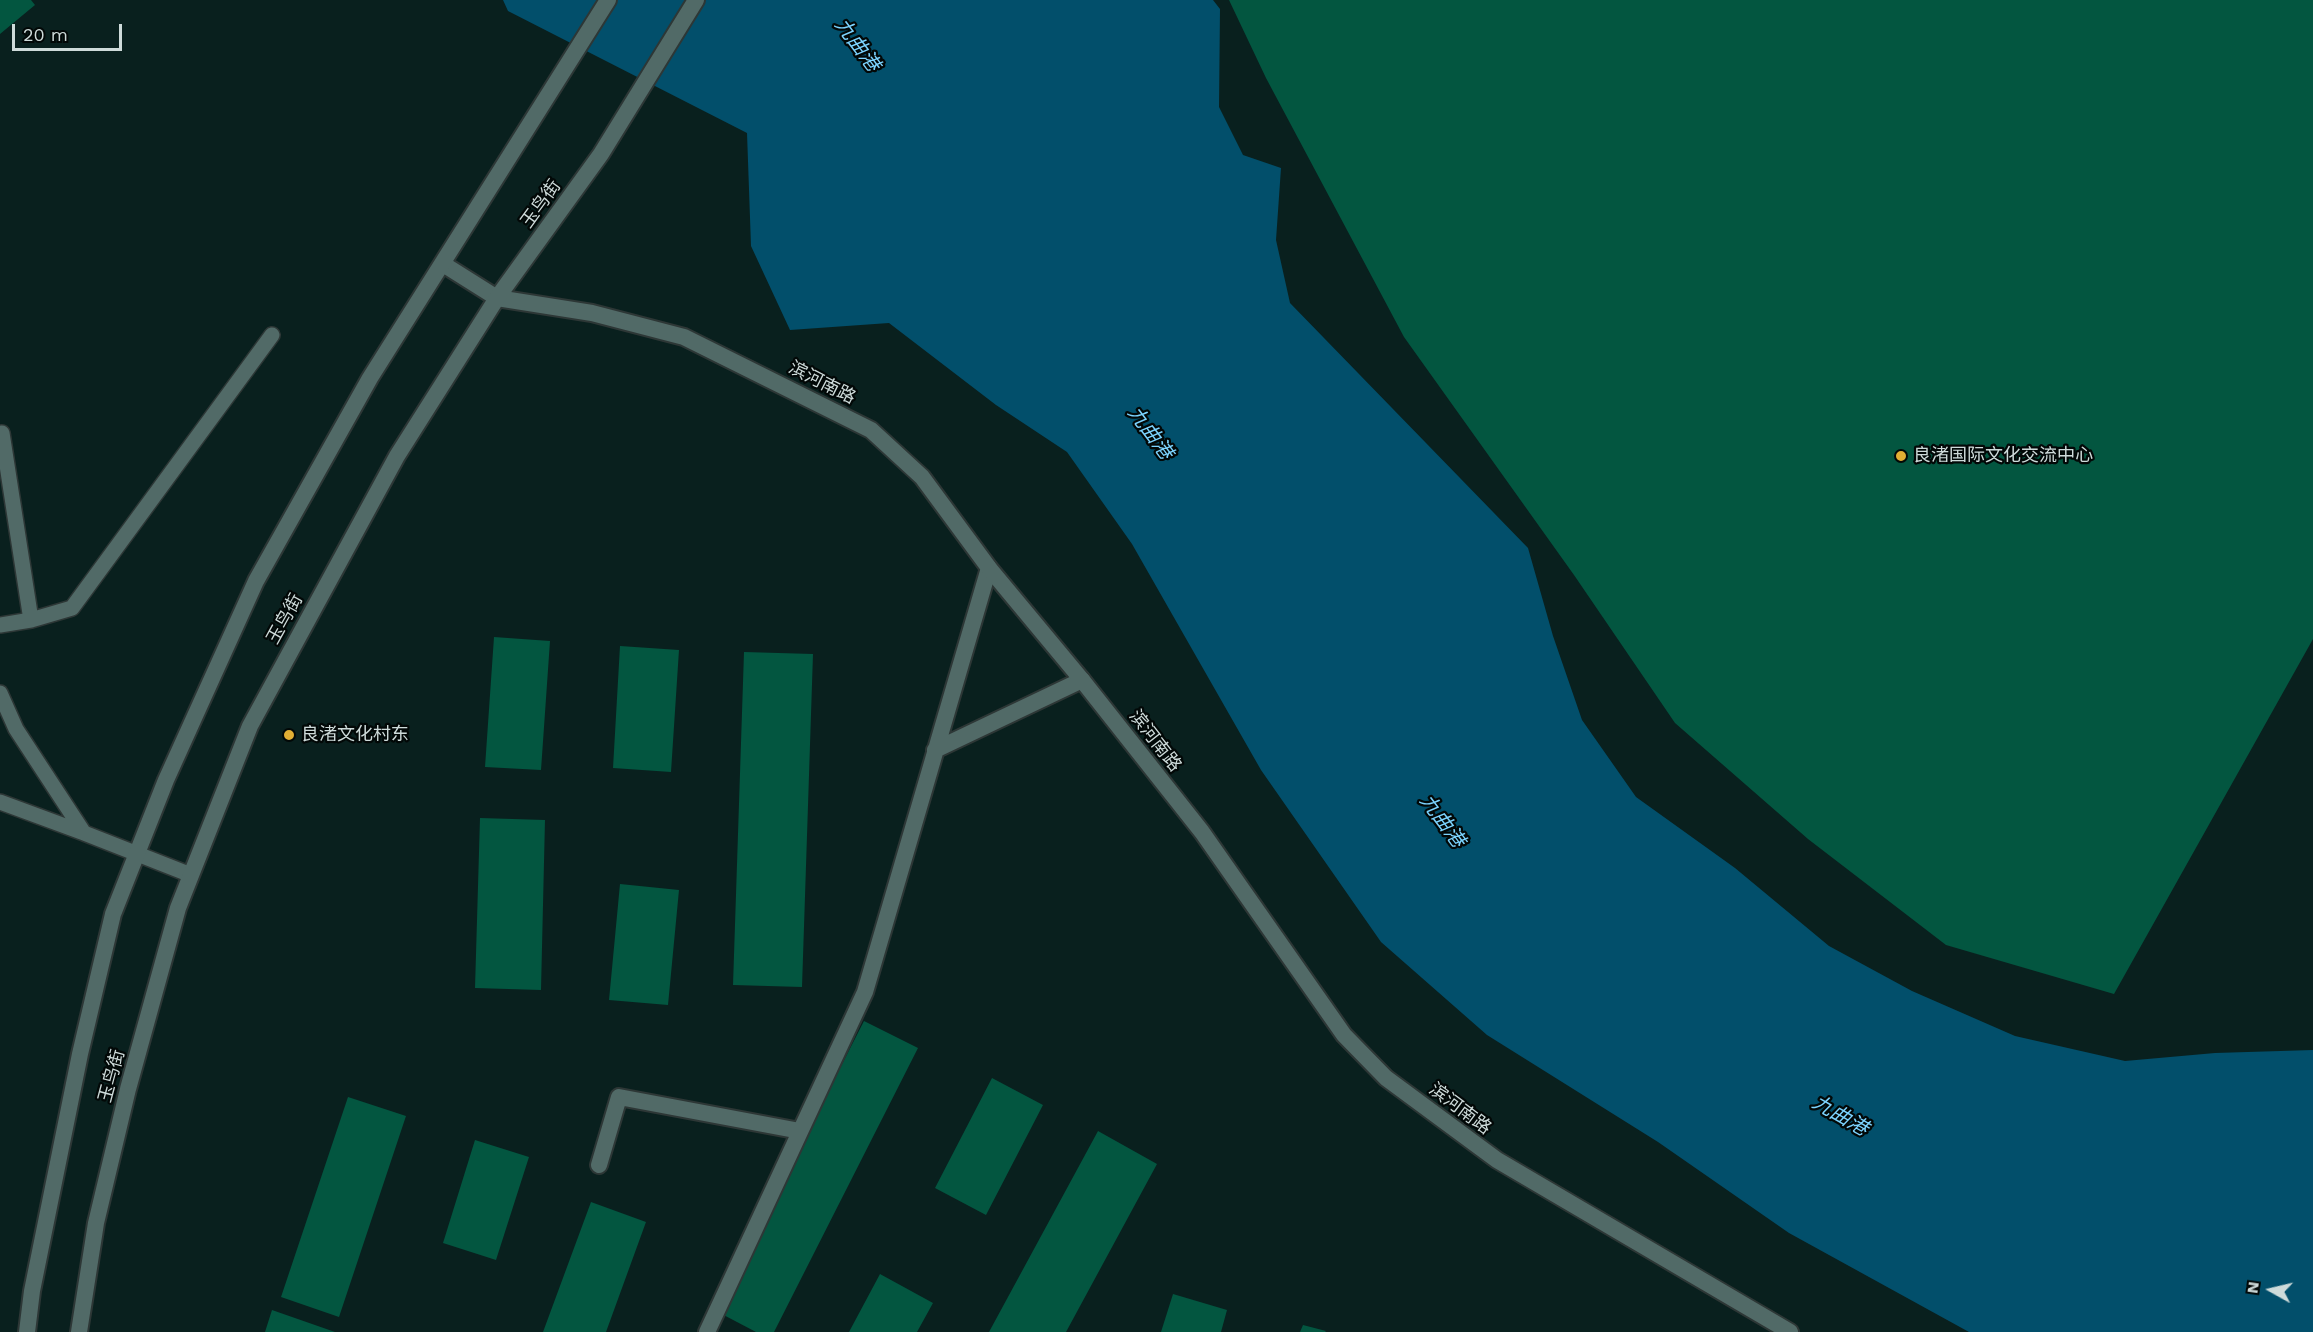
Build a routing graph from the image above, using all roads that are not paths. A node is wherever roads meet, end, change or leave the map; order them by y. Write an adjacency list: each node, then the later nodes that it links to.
1 (608, 0): 3 (street, 玉鸟街)
2 (696, 0): 4 (street, 玉鸟街)
3 (442, 264): 4 (street, 滨河南路); 15 (street, 玉鸟街)
4 (497, 298): 7 (street, 滨河南路); 16 (street, 玉鸟街)
5 (272, 335): 8 (lane)
6 (2, 433): 8 (lane)
7 (989, 568): 10 (street, 滨河南路); 12 (street)
8 (32, 620): 9 (lane)
9 (0, 625)
10 (1082, 680): 12 (street); 22 (street, 滨河南路)
11 (0, 693): 14 (lane)
12 (935, 750): 17 (street)
13 (0, 802): 14 (lane)
14 (84, 833): 15 (lane)
15 (136, 853): 16 (lane); 19 (street, 玉鸟街)
16 (191, 875): 20 (street, 玉鸟街)
17 (800, 1131): 18 (street); 21 (street)
18 (599, 1165)
19 (27, 1332)
20 (78, 1332)
21 (707, 1332)
22 (1790, 1332)

